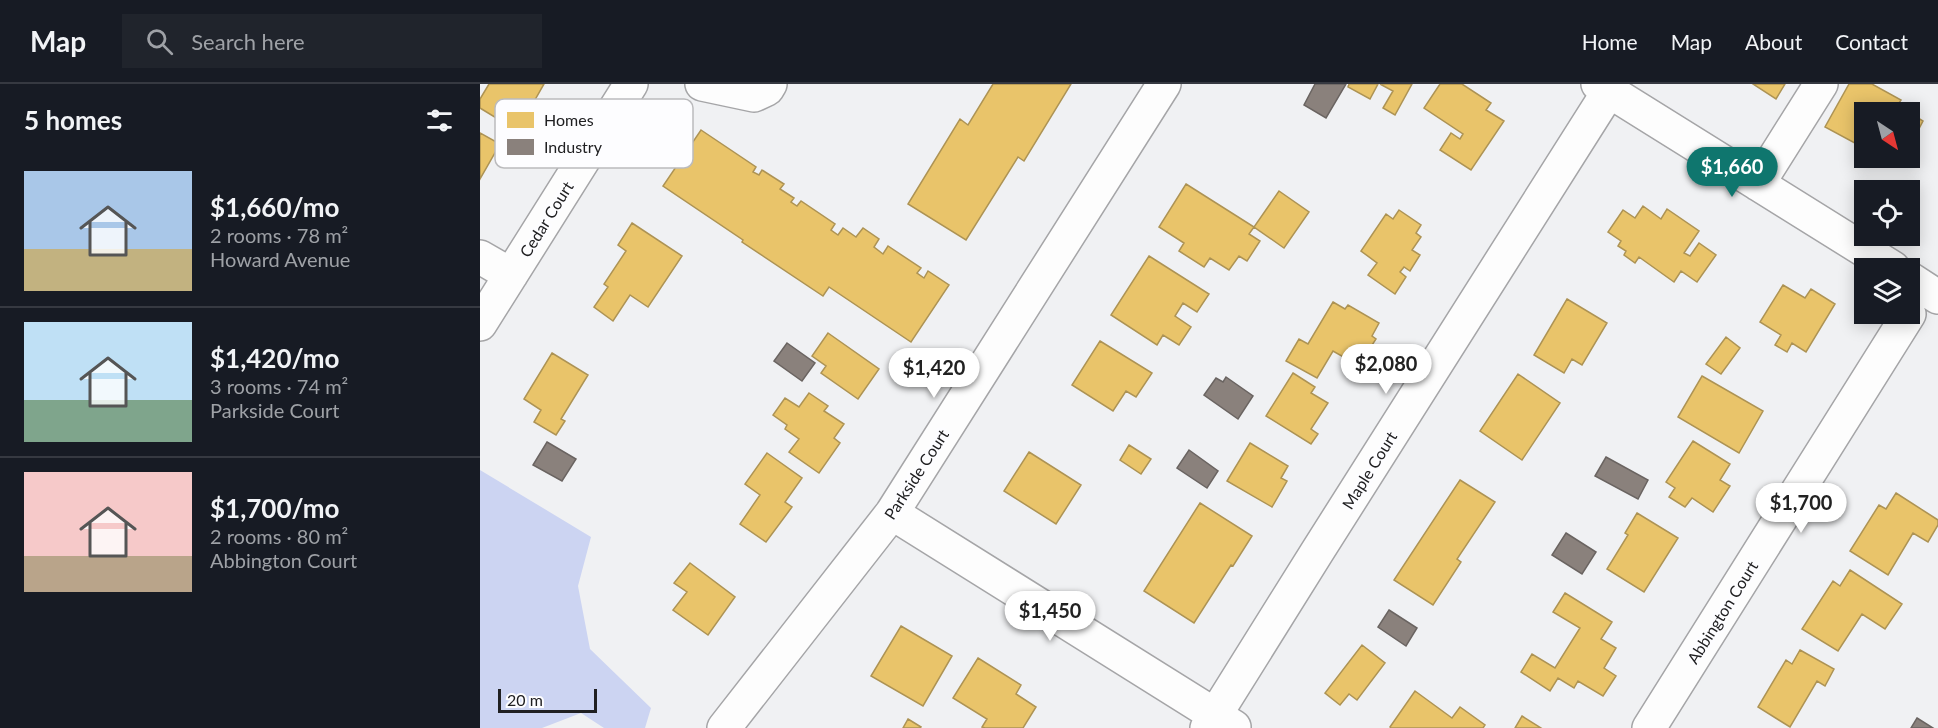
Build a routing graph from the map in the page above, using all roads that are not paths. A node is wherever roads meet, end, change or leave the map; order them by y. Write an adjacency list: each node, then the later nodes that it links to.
1 (630, 84): 7 (street, Cedar Court)
2 (702, 84): 3 (street)
3 (770, 84)
4 (1164, 84): 15 (street, Parkside Court)
5 (1821, 84): 9 (street)
6 (1603, 87): 9 (street); 16 (street, Maple Court)
7 (621, 99)
8 (578, 168): 12 (street, Cedar Court)
9 (1758, 184): 11 (street)
10 (480, 257): 12 (street)
11 (1877, 258)
12 (511, 275): 13 (street, Cedar Court)
13 (480, 324)
14 (1902, 324): 18 (street, Abbington Court)
15 (892, 513): 16 (street); 17 (street, Parkside Court)
16 (1219, 724)
17 (724, 728)
18 (1649, 728)

